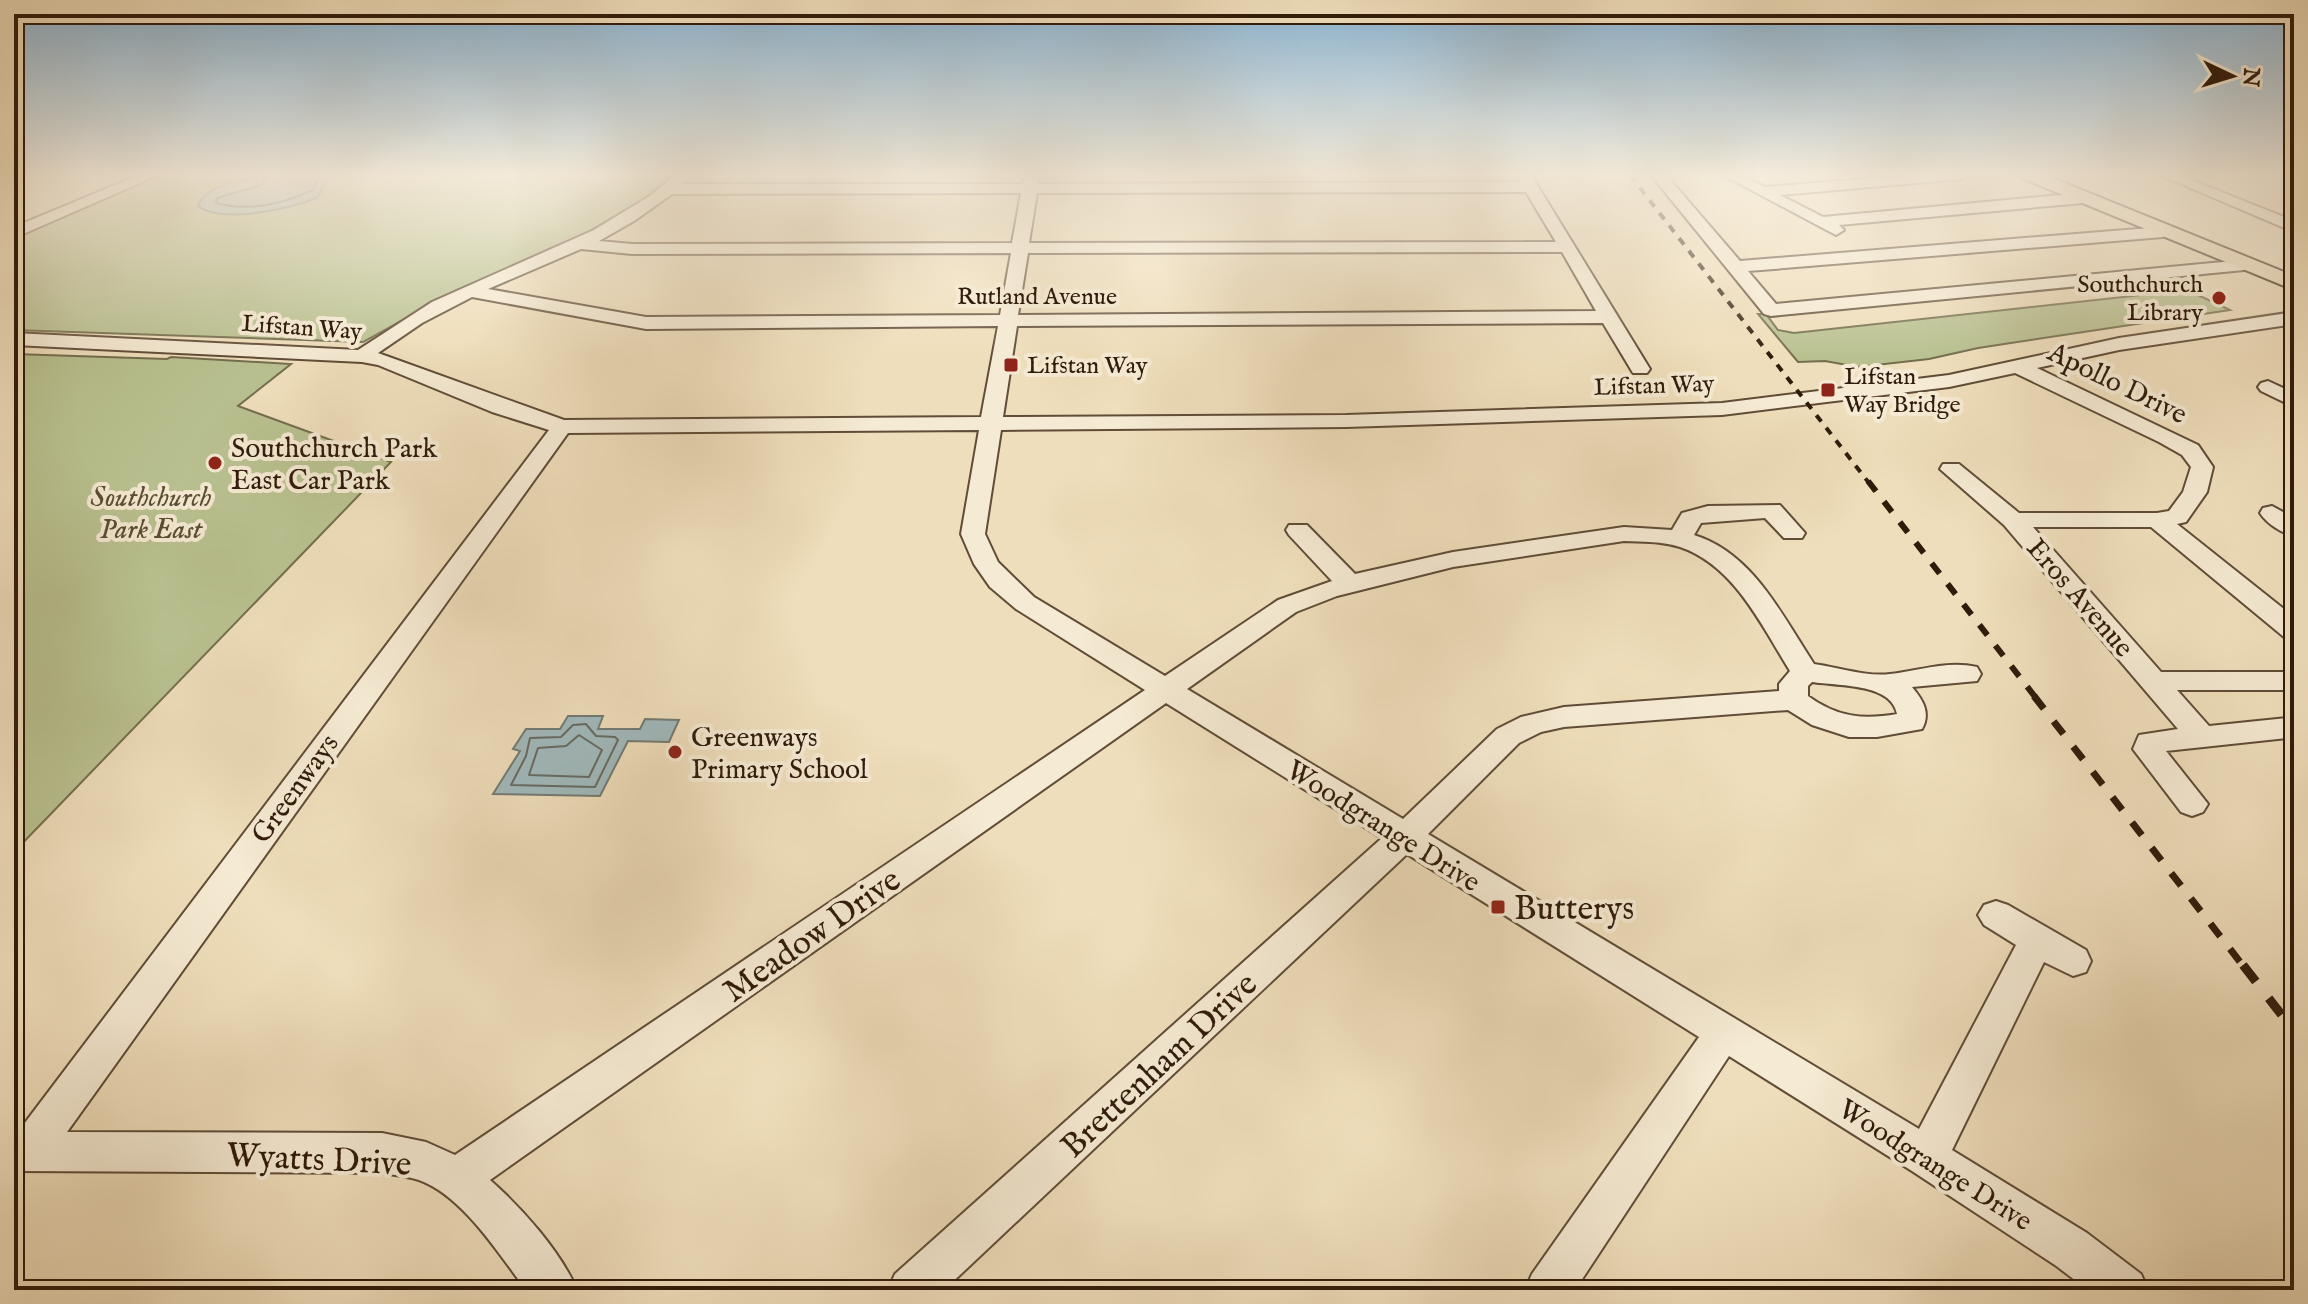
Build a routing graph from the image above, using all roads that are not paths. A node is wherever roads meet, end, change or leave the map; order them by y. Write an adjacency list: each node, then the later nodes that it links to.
1 (596, 236): 7 (street)
2 (1022, 236): 9 (street, Woodgrange Drive)
3 (1559, 236): 8 (street)
4 (1709, 236): 11 (street)
5 (2116, 236): 11 (street)
6 (2172, 236): 10 (main road)
7 (581, 244): 9 (street); 13 (street)
8 (1565, 247): 9 (street); 14 (street)
9 (1020, 248): 16 (street, Woodgrange Drive)
10 (2244, 265): 11 (street); 12 (main road)
11 (1735, 267)
12 (2294, 284)
13 (470, 291): 16 (street, Rutland Avenue); 19 (street)
14 (1607, 317): 16 (street, Rutland Avenue); 22 (street)
15 (2294, 318): 17 (street, Lifstan Way)
16 (1006, 322): 25 (street, Woodgrange Drive)
17 (2199, 330): 20 (street); 21 (street, Lifstan Way)
18 (14, 339): 19 (street, Lifstan Way)
19 (362, 356): 26 (street, Lifstan Way)
20 (2132, 360)
21 (2019, 367): 25 (street, Lifstan Way); 30 (street, Apollo Drive)
22 (1640, 369)
23 (2268, 387): 24 (street)
24 (2294, 401)
25 (990, 424): 26 (street, Lifstan Way); 42 (street, Woodgrange Drive)
26 (562, 427): 52 (street, Greenways)
27 (1951, 469): 29 (street, Eros Avenue)
28 (2272, 513): 31 (street)
29 (2013, 520): 30 (street); 39 (street, Eros Avenue)
30 (2157, 520): 36 (street)
31 (2294, 529)
32 (1298, 530): 35 (street)
33 (1793, 533): 34 (street)
34 (1680, 539): 35 (street); 37 (street)
35 (1347, 581): 42 (street)
36 (2294, 631)
37 (1805, 672): 41 (street); 43 (street)
38 (1967, 674): 41 (street)
39 (2156, 681): 40 (street); 45 (street, Eros Avenue)
40 (2294, 681)
41 (1888, 684): 43 (street)
42 (1164, 689): 47 (street, Woodgrange Drive); 54 (street, Meadow Drive)
43 (1794, 700): 47 (street)
44 (2287, 728): 45 (street)
45 (2200, 735): 46 (street)
46 (2192, 804)
47 (1404, 838): 51 (street, Woodgrange Drive); 56 (street, Brettenham Drive)
48 (1996, 915): 49 (street)
49 (2037, 940): 50 (street); 53 (street)
50 (2073, 961)
51 (1724, 1032): 53 (street, Woodgrange Drive); 57 (street)
52 (21, 1152): 54 (street, Wyatts Drive)
53 (1927, 1157): 58 (street, Woodgrange Drive)
54 (457, 1178): 55 (street, Wyatts Drive)
55 (554, 1290)
56 (911, 1290)
57 (1548, 1290)
58 (2125, 1290)

